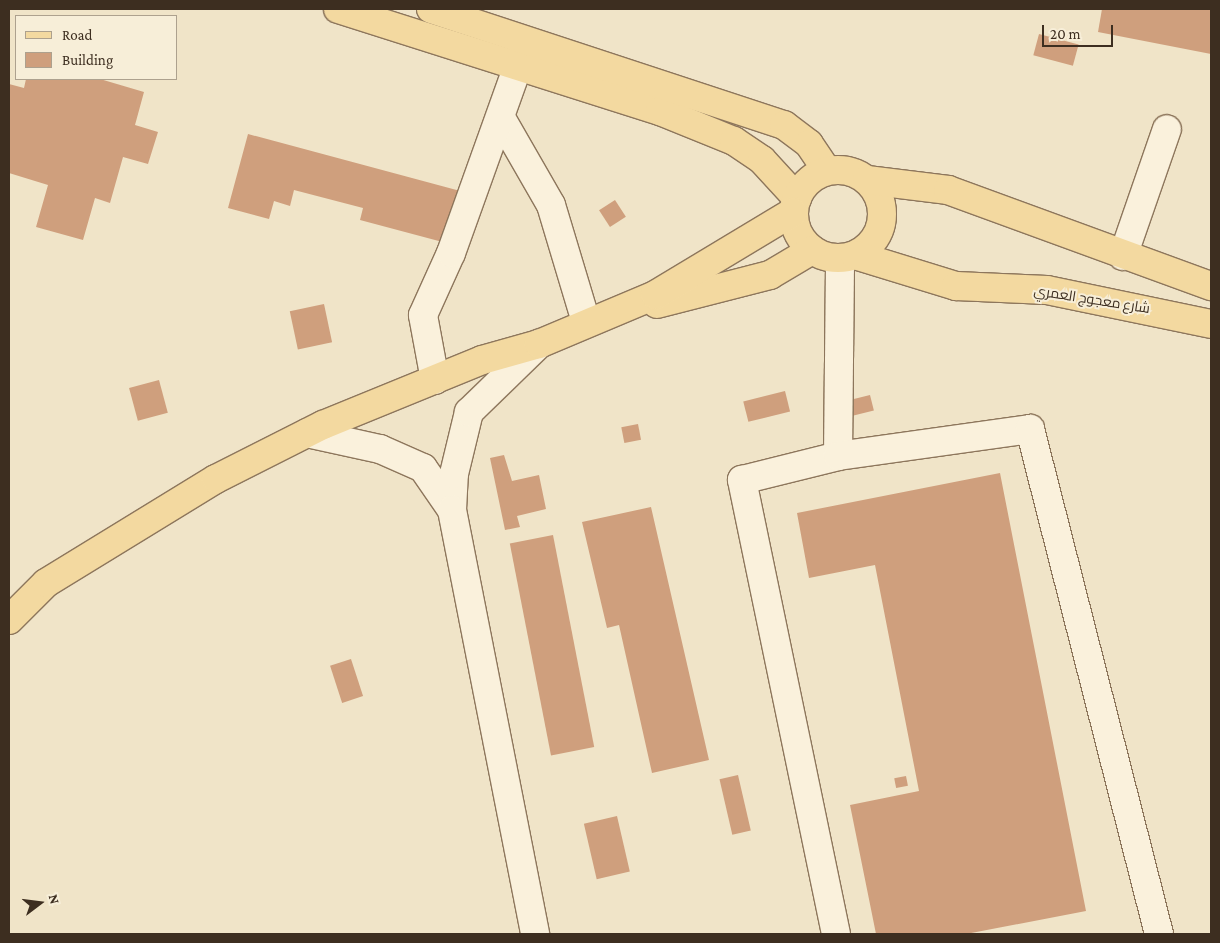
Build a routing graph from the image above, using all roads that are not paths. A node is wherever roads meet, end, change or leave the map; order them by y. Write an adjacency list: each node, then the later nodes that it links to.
1 (338, 9): 3 (main road)
2 (431, 9): 3 (main road)
3 (523, 54): 4 (street); 6 (main road); 8 (main road)
4 (501, 118): 13 (street); 16 (street)
5 (1167, 129): 10 (street)
6 (827, 171): 7 (main road); 8 (main road)
7 (867, 180): 10 (main road); 11 (main road)
8 (795, 205): 9 (main road); 13 (main road)
9 (812, 250): 11 (main road); 13 (main road)
10 (1123, 256): 12 (main road)
11 (847, 257): 14 (main road, شارع معجوج العمري); 18 (street)
12 (1211, 286)
13 (586, 322): 15 (main road)
14 (1211, 324)
15 (539, 344): 16 (main road); 19 (street)
16 (435, 380): 17 (main road)
17 (306, 433): 19 (street); 20 (main road)
18 (838, 456): 22 (street); 23 (street)
19 (452, 510): 21 (street)
20 (9, 620)
21 (535, 934)
22 (836, 934)
23 (1159, 934)

